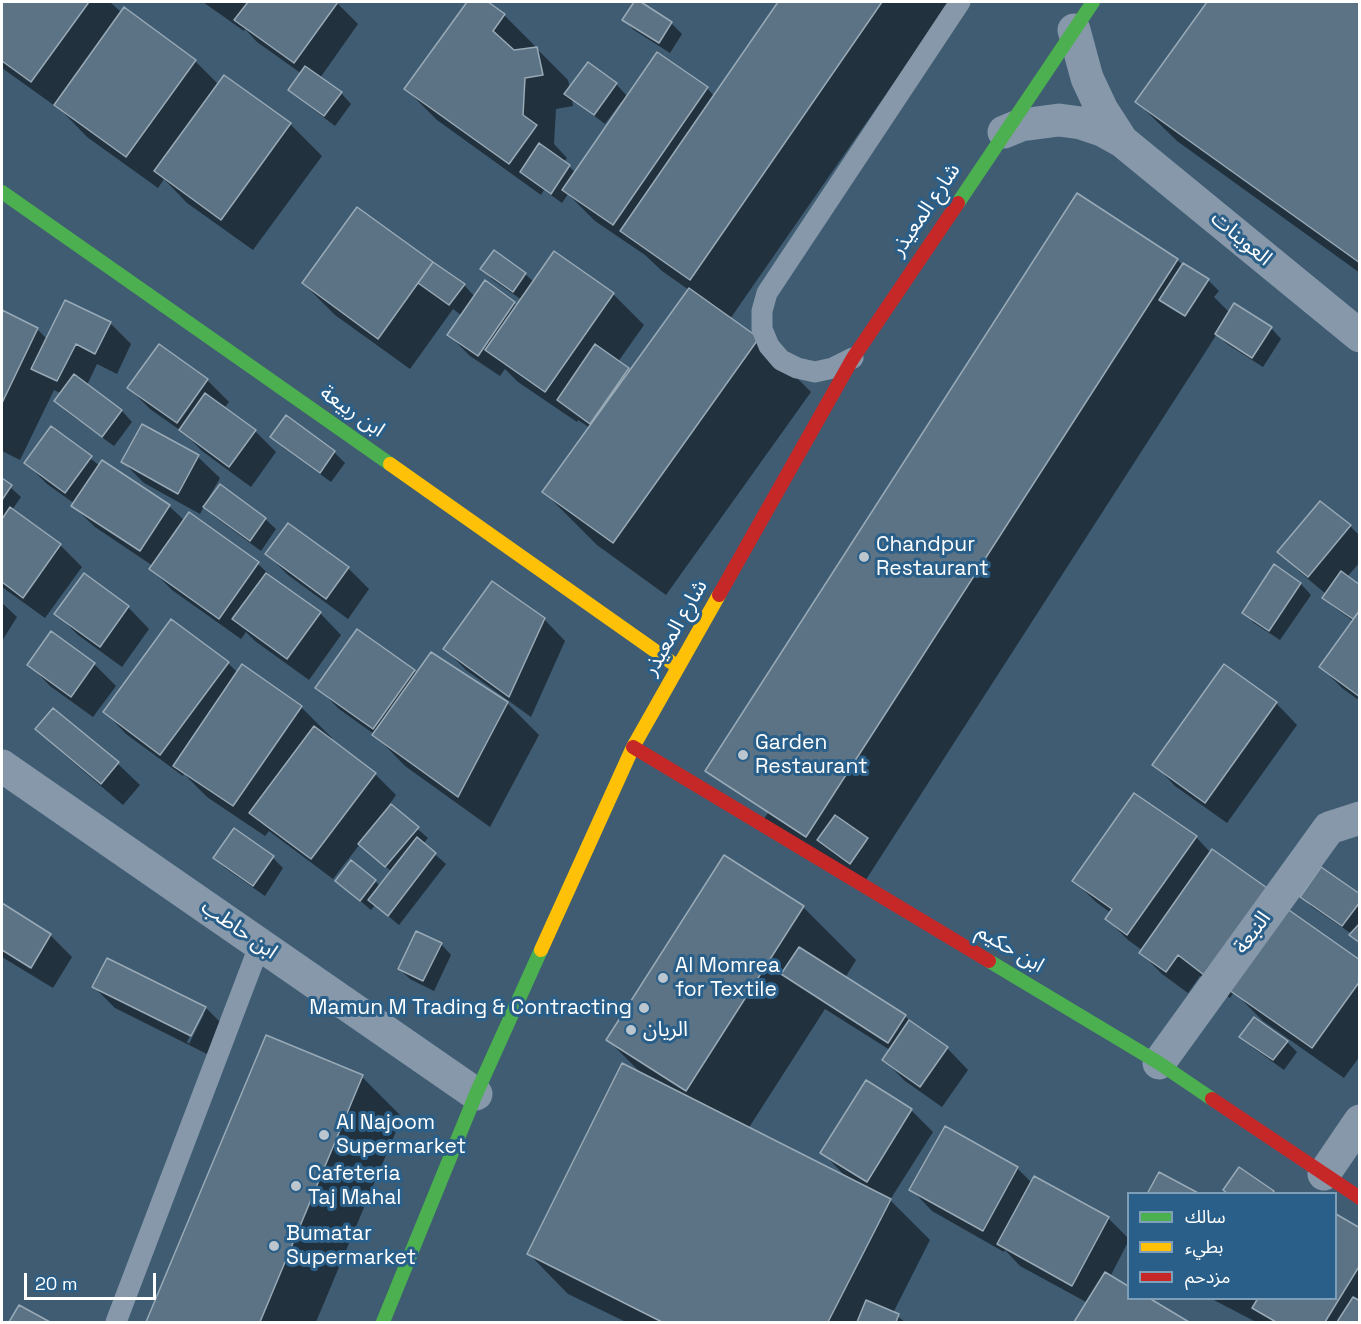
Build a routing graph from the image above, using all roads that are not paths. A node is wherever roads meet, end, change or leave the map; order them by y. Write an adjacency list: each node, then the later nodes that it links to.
1 (960, 2): 8 (lane)
2 (1093, 2): 3 (street, شارع المعيذر)
3 (1074, 30): 4 (street, شارع المعيذر); 5 (street, العوينات)
4 (1004, 132): 5 (street, العوينات); 8 (street, شارع المعيذر)
5 (1122, 141): 7 (street, العوينات)
6 (2, 192): 9 (street, ابن ربيعة)
7 (1357, 329)
8 (853, 358): 9 (street, شارع المعيذر)
9 (678, 667): 10 (street, شارع المعيذر)
10 (633, 747): 14 (street, ابن حكيم); 15 (street, شارع المعيذر)
11 (2, 766): 13 (street, ابن حاطب)
12 (1359, 818): 14 (street, النبعة)
13 (260, 944): 15 (street, ابن حاطب); 19 (lane)
14 (1159, 1063): 17 (street, ابن حكيم)
15 (476, 1094): 20 (street, شارع المعيذر)
16 (1359, 1121): 17 (street)
17 (1324, 1174): 18 (street, ابن حكيم)
18 (1359, 1198)
19 (116, 1323)
20 (383, 1323)

